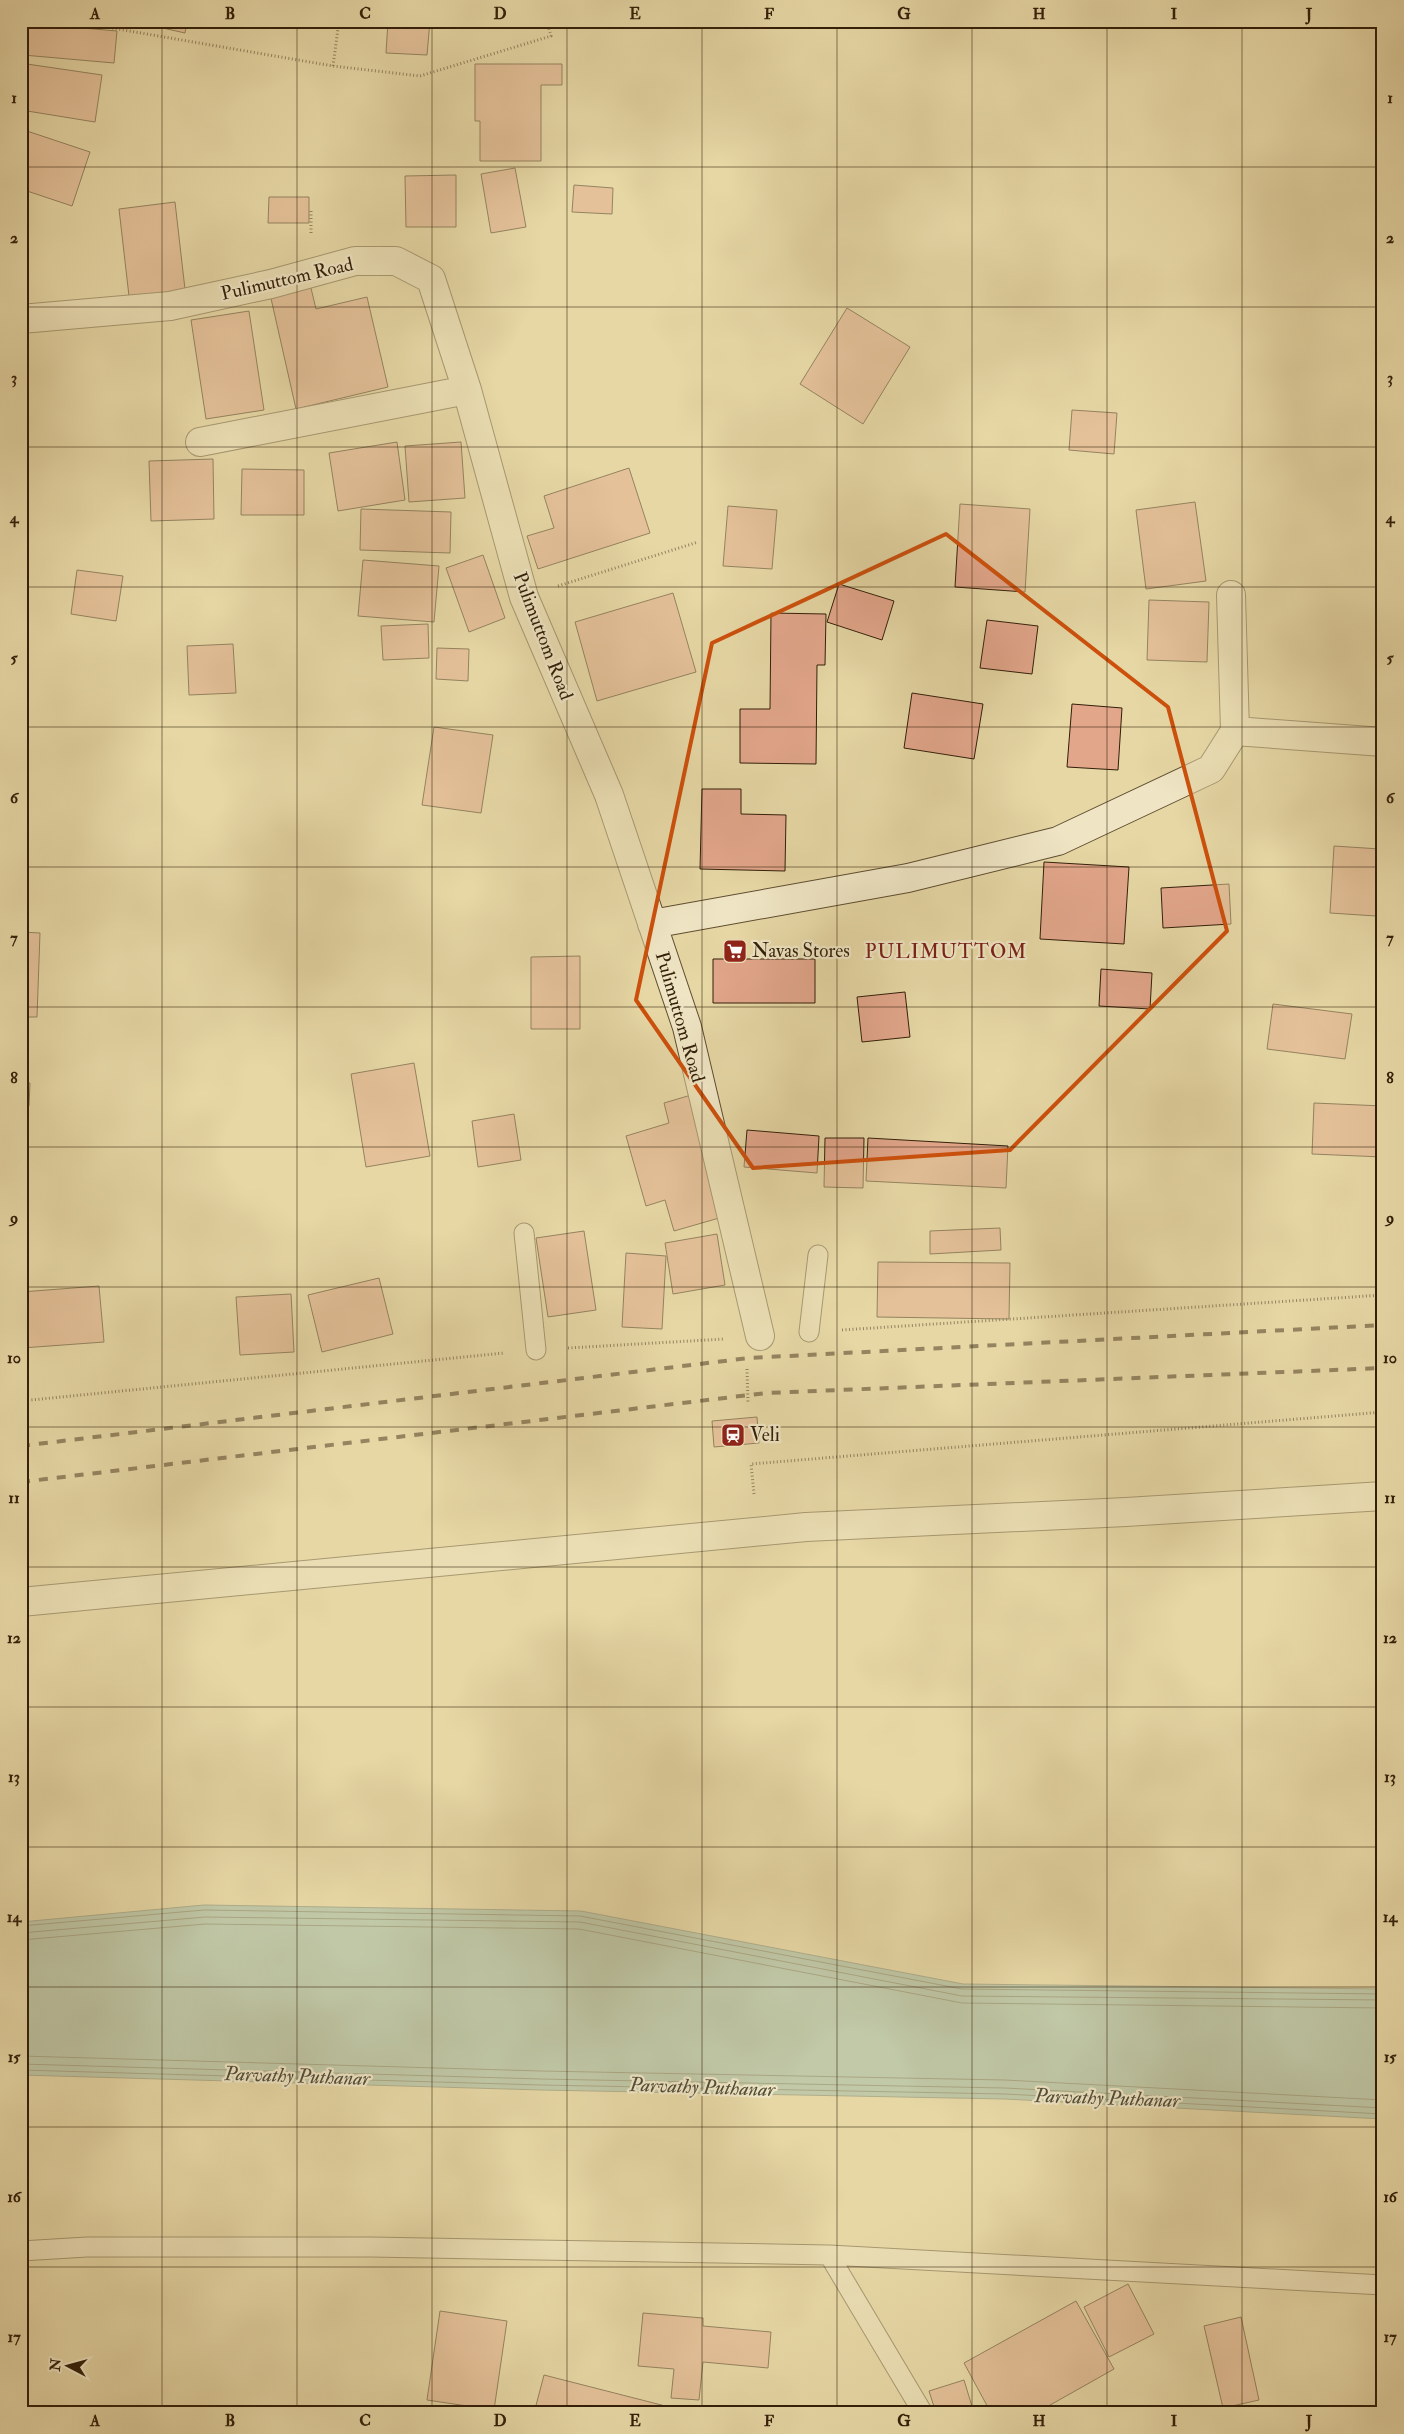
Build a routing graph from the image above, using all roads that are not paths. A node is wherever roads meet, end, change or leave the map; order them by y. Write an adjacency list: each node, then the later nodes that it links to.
1 (21, 319): 2 (street, Pulimuttom Road)
2 (468, 390): 3 (street); 7 (street, Pulimuttom Road)
3 (200, 442)
4 (1231, 595): 5 (street)
5 (1235, 731): 6 (street); 7 (street)
6 (1383, 742)
7 (652, 924): 11 (street, Pulimuttom Road)
8 (524, 1233): 12 (lane)
9 (818, 1255): 10 (lane)
10 (809, 1332)
11 (760, 1336)
12 (536, 1350)
13 (1383, 1496): 14 (street)
14 (21, 1602)
15 (21, 2251): 16 (lane)
16 (829, 2255): 17 (lane); 18 (lane)
17 (1383, 2285)
18 (923, 2413)

